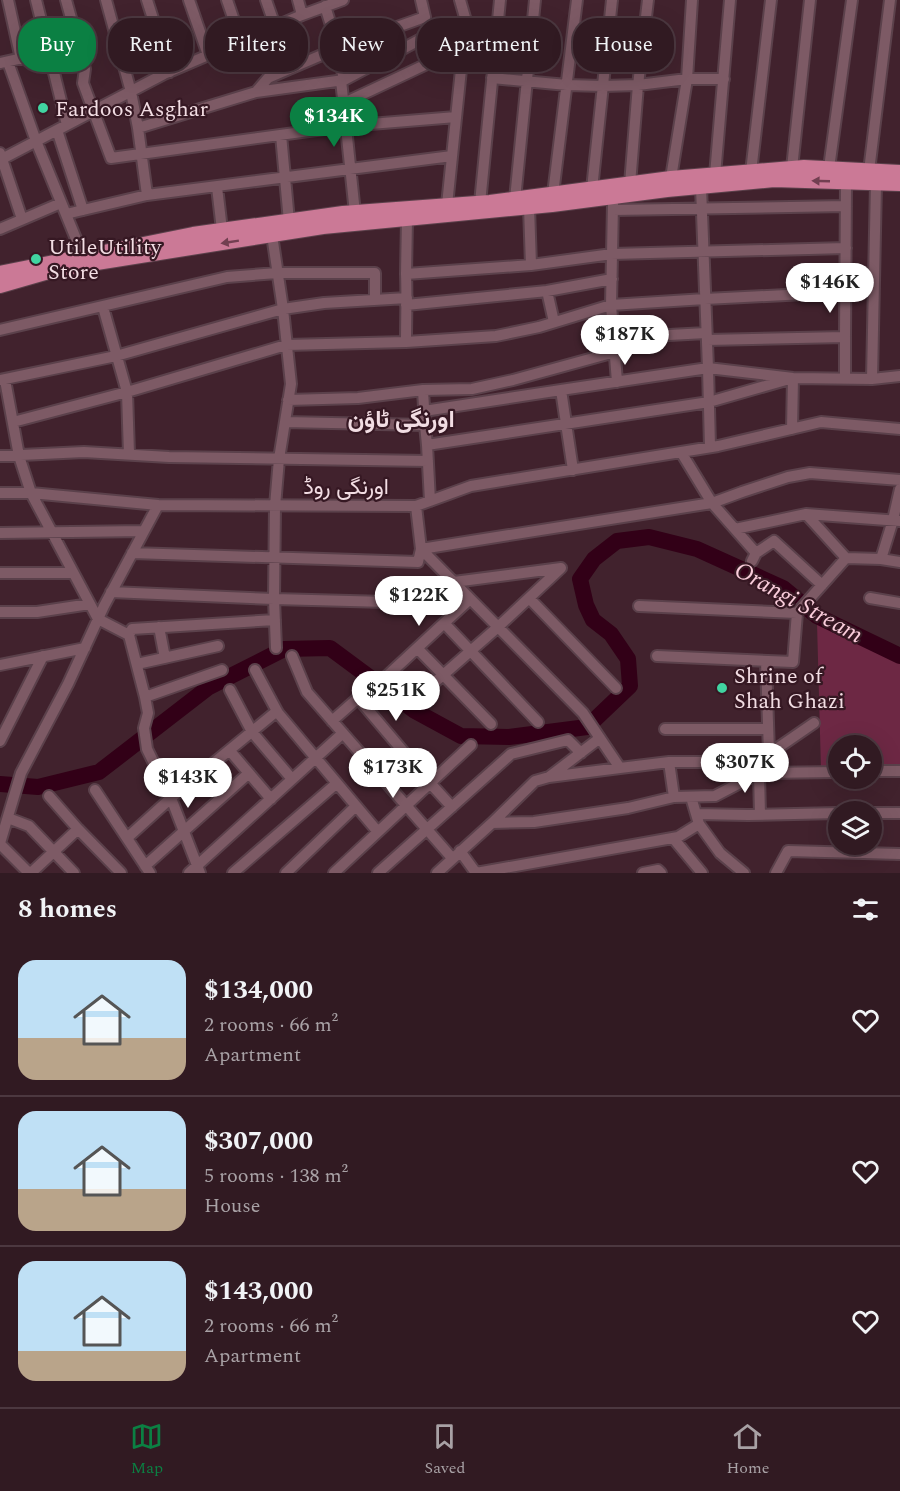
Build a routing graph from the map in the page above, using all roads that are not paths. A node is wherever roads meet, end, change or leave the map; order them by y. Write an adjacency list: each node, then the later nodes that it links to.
1 (8, 0): 35 (street)
2 (36, 0): 26 (street)
3 (66, 0): 55 (street)
4 (106, 0): 52 (street)
5 (147, 0): 27 (street)
6 (189, 0): 36 (street)
7 (226, 0): 28 (street)
8 (266, 0): 29 (street)
9 (298, 0): 25 (street)
10 (340, 0): 24 (street)
11 (421, 0): 33 (street)
12 (460, 0): 32 (street)
13 (500, 0): 44 (street)
14 (535, 0): 48 (street)
15 (577, 0): 49 (street)
16 (612, 0): 51 (street)
17 (648, 0): 50 (street)
18 (692, 0): 45 (street)
19 (730, 0): 46 (street)
20 (771, 0): 68 (street)
21 (810, 0): 65 (street)
22 (852, 0): 66 (street)
23 (890, 0): 71 (street)
24 (325, 6): 25 (street); 31 (street)
25 (302, 15): 30 (street)
26 (40, 18)
27 (153, 18)
28 (233, 18)
29 (272, 18)
30 (295, 18)
31 (329, 18)
32 (465, 18)
33 (405, 24)
34 (417, 41): 47 (street)
35 (18, 45)
36 (205, 47)
37 (320, 56): 53 (street)
38 (4, 62): 61 (street)
39 (417, 69): 54 (street)
40 (52, 72): 58 (street)
41 (170, 72): 52 (street)
42 (341, 72): 47 (street)
43 (460, 72): 56 (street)
44 (492, 78): 48 (street); 84 (street)
45 (687, 79): 46 (street); 50 (street); 73 (street)
46 (724, 79): 70 (street)
47 (342, 80): 53 (street); 54 (street)
48 (527, 81): 49 (street); 82 (street)
49 (567, 85): 51 (street); 80 (street)
50 (638, 85): 51 (street); 75 (street)
51 (603, 86): 79 (street)
52 (130, 92): 55 (street); 59 (street)
53 (256, 92): 59 (street)
54 (344, 103): 57 (street)
55 (93, 111): 58 (street); 62 (street)
56 (456, 117): 57 (street); 63 (street)
57 (346, 126): 60 (street); 67 (street)
58 (62, 128): 61 (street); 90 (street)
59 (138, 128): 62 (street)
60 (281, 135): 62 (street); 72 (street)
61 (36, 141): 64 (street); 83 (street)
62 (141, 154): 81 (street)
63 (452, 156): 67 (street); 86 (street)
64 (1, 157): 93 (street)
65 (792, 168): 66 (main road); 68 (main road)
66 (830, 168): 71 (main road)
67 (351, 170): 72 (street); 91 (street)
68 (751, 172): 70 (main road)
69 (900, 172): 71 (main road)
70 (716, 175): 73 (main road)
71 (872, 177): 74 (main road); 76 (main road); 130 (street)
72 (285, 178): 77 (street); 95 (street)
73 (671, 178): 75 (main road)
74 (846, 182): 78 (main road, one-way to 78); 87 (street)
75 (630, 184): 79 (main road)
76 (900, 184)
77 (217, 187): 81 (street); 97 (street)
78 (701, 187): 85 (main road); 89 (street)
79 (592, 189): 80 (main road)
80 (553, 194): 82 (main road)
81 (147, 195): 90 (street)
82 (515, 199): 84 (main road)
83 (61, 202): 92 (street); 93 (street)
84 (480, 203): 86 (main road)
85 (613, 204): 88 (main road); 89 (street); 101 (street)
86 (447, 205): 91 (main road)
87 (846, 206): 89 (street); 99 (street)
88 (529, 207): 94 (main road); 103 (street)
89 (702, 208): 100 (street)
90 (83, 210): 92 (street)
91 (355, 213): 95 (main road)
92 (66, 214): 102 (street)
93 (22, 219): 96 (street)
94 (407, 219): 98 (main road); 106 (street)
95 (289, 221): 97 (main road)
96 (0, 229)
97 (222, 230): 102 (main road)
98 (272, 235): 105 (street); 108 (main road, one-way to 108)
99 (846, 248): 100 (street); 110 (street)
100 (703, 253): 101 (street); 111 (street)
101 (612, 254): 103 (street); 107 (street)
102 (83, 256): 104 (main road)
103 (531, 266): 106 (street)
104 (0, 273)
105 (277, 273): 112 (street); 115 (street); 116 (street)
106 (406, 274): 113 (street)
107 (612, 279): 109 (street); 114 (street)
108 (0, 286)
109 (547, 291): 113 (street); 117 (street)
110 (845, 292): 111 (street); 120 (street)
111 (705, 299): 114 (street); 119 (street)
112 (375, 300): 113 (street); 116 (street)
113 (406, 302): 122 (street)
114 (611, 305): 117 (street); 121 (street)
115 (103, 307): 118 (street); 125 (street)
116 (283, 309): 123 (street); 125 (street)
117 (554, 322): 122 (street)
118 (0, 330)
119 (707, 337): 120 (street); 121 (street); 126 (street)
120 (844, 337): 129 (street)
121 (614, 338): 124 (street)
122 (406, 342): 123 (street)
123 (286, 345): 135 (street); 136 (street)
124 (615, 352): 132 (street); 133 (street)
125 (116, 356): 131 (street); 135 (street)
126 (708, 368): 128 (street); 132 (street); 137 (street)
127 (900, 376): 130 (street)
128 (793, 378): 129 (street); 137 (street); 143 (street)
129 (845, 378): 130 (street)
130 (872, 379)
131 (3, 380): 139 (street)
132 (617, 382): 134 (street)
133 (423, 390): 136 (street); 138 (street)
134 (561, 390): 138 (street); 141 (street)
135 (126, 392): 139 (street); 148 (street)
136 (288, 400): 140 (street)
137 (709, 402): 141 (street); 146 (street)
138 (424, 411): 142 (street)
139 (8, 419): 150 (street)
140 (285, 422): 142 (street); 151 (street)
141 (566, 424): 145 (street); 153 (street)
142 (425, 425): 145 (street)
143 (792, 429): 144 (street, اورنگی روڈ); 146 (street, اورنگی روڈ)
144 (900, 429)
145 (427, 446): 152 (street)
146 (710, 447): 147 (street, اورنگی روڈ)
147 (681, 452): 153 (street, اورنگی روڈ); 159 (street)
148 (129, 454): 150 (street); 151 (street)
149 (0, 456): 150 (street)
150 (19, 456): 157 (street)
151 (279, 459): 152 (street); 161 (street)
152 (428, 461): 158 (street)
153 (573, 470): 158 (street, اورنگی روڈ)
154 (900, 480): 159 (street)
155 (900, 489): 164 (street)
156 (0, 493): 157 (street, اورنگی روڈ)
157 (31, 493): 160 (street, اورنگی روڈ); 166 (street)
158 (430, 501): 162 (street, اورنگی روڈ)
159 (712, 503): 165 (street); 169 (street)
160 (158, 505): 161 (street, اورنگی روڈ); 167 (street)
161 (274, 506): 162 (street, اورنگی روڈ); 171 (street)
162 (416, 506): 169 (street)
163 (806, 514): 164 (street); 165 (street); 172 (street)
164 (896, 521): 173 (street)
165 (735, 529): 178 (street)
166 (50, 531): 167 (street); 168 (street); 176 (street)
167 (143, 531): 170 (street)
168 (0, 533)
169 (421, 549): 171 (street); 177 (street)
170 (132, 553): 171 (street); 179 (street)
171 (275, 558): 182 (street)
172 (846, 558): 173 (street); 178 (street)
173 (880, 559): 174 (street)
174 (900, 562)
175 (0, 573): 176 (street)
176 (73, 573): 185 (street)
177 (454, 582): 181 (street); 182 (street); 183 (street)
178 (822, 585): 188 (street)
179 (111, 592): 182 (street); 189 (street)
180 (870, 597): 184 (street)
181 (529, 598): 193 (street); 211 (street)
182 (274, 599): 190 (street)
183 (470, 599): 191 (street); 193 (street)
184 (900, 603)
185 (90, 604): 187 (street); 189 (street)
186 (639, 606): 188 (street)
187 (0, 612)
188 (797, 612): 204 (street)
189 (98, 619): 194 (street); 196 (street)
190 (275, 620): 192 (street); 197 (street)
191 (444, 623): 198 (street); 199 (street)
192 (159, 627): 194 (street); 203 (street)
193 (498, 627): 199 (street); 224 (street)
194 (129, 635): 205 (street)
195 (218, 646): 203 (street)
196 (85, 648): 200 (street); 255 (street)
197 (276, 648)
198 (417, 648): 209 (street); 210 (street)
199 (470, 651): 209 (street); 217 (street)
200 (43, 656): 206 (street); 225 (street)
201 (292, 656): 216 (street)
202 (657, 656): 204 (street)
203 (165, 658): 205 (street)
204 (766, 661): 221 (street)
205 (137, 664): 214 (street)
206 (0, 665)
207 (222, 670): 214 (street)
208 (255, 670): 215 (street)
209 (444, 675): 213 (street); 219 (street)
210 (387, 676)
211 (616, 688)
212 (230, 690): 222 (street)
213 (419, 696)
214 (145, 697): 246 (street)
215 (277, 711): 222 (street); 229 (street)
216 (332, 721): 223 (street); 241 (street)
217 (538, 722)
218 (814, 723): 230 (street)
219 (491, 724)
220 (665, 729): 221 (street)
221 (768, 729): 230 (street)
222 (252, 732): 227 (street); 239 (street)
223 (343, 733): 229 (street); 249 (street)
224 (600, 738): 228 (street); 232 (street)
225 (0, 741)
226 (471, 745): 241 (street)
227 (230, 751): 236 (street); 246 (street)
228 (581, 753): 238 (street); 250 (street)
229 (316, 758): 239 (street); 240 (street)
230 (767, 758): 231 (street); 237 (street)
231 (669, 762): 232 (street); 244 (street)
232 (620, 768): 238 (street)
233 (882, 771): 234 (street)
234 (900, 771)
235 (828, 772): 237 (street)
236 (249, 773): 247 (street); 260 (street)
237 (759, 773): 245 (street); 254 (street)
238 (549, 777): 257 (street)
239 (292, 780): 247 (street)
240 (337, 783): 248 (street); 273 (street)
241 (430, 783): 249 (street); 250 (street)
242 (95, 790): 262 (street)
243 (48, 796): 258 (street)
244 (674, 797): 245 (street); 257 (street)
245 (691, 797): 256 (street)
246 (171, 798): 260 (street); 262 (street)
247 (271, 799): 269 (street)
248 (356, 806): 261 (street); 274 (street)
249 (406, 806): 259 (street); 261 (street)
250 (452, 807): 259 (street)
251 (828, 813): 254 (street)
252 (882, 813): 253 (street)
253 (900, 813)
254 (760, 814): 256 (street)
255 (8, 818): 264 (street); 265 (street)
256 (698, 820): 263 (street); 282 (street)
257 (492, 823): 267 (street)
258 (78, 829): 265 (street); 272 (street)
259 (427, 830): 267 (street); 276 (street)
260 (184, 832): 268 (street); 269 (street)
261 (378, 832): 275 (street)
262 (127, 838): 268 (street)
263 (673, 838): 278 (street); 281 (street)
264 (0, 844): 270 (street)
265 (53, 851): 270 (street); 271 (street)
266 (900, 854): 283 (street)
267 (456, 855): 277 (street); 278 (street)
268 (147, 870)
269 (195, 871)
270 (30, 873)
271 (74, 873)
272 (121, 873)
273 (234, 873)
274 (286, 873)
275 (334, 873)
276 (378, 873)
277 (437, 873)
278 (476, 873)
279 (643, 873): 280 (street)
280 (661, 873)
281 (702, 873)
282 (744, 873)
283 (776, 873)

